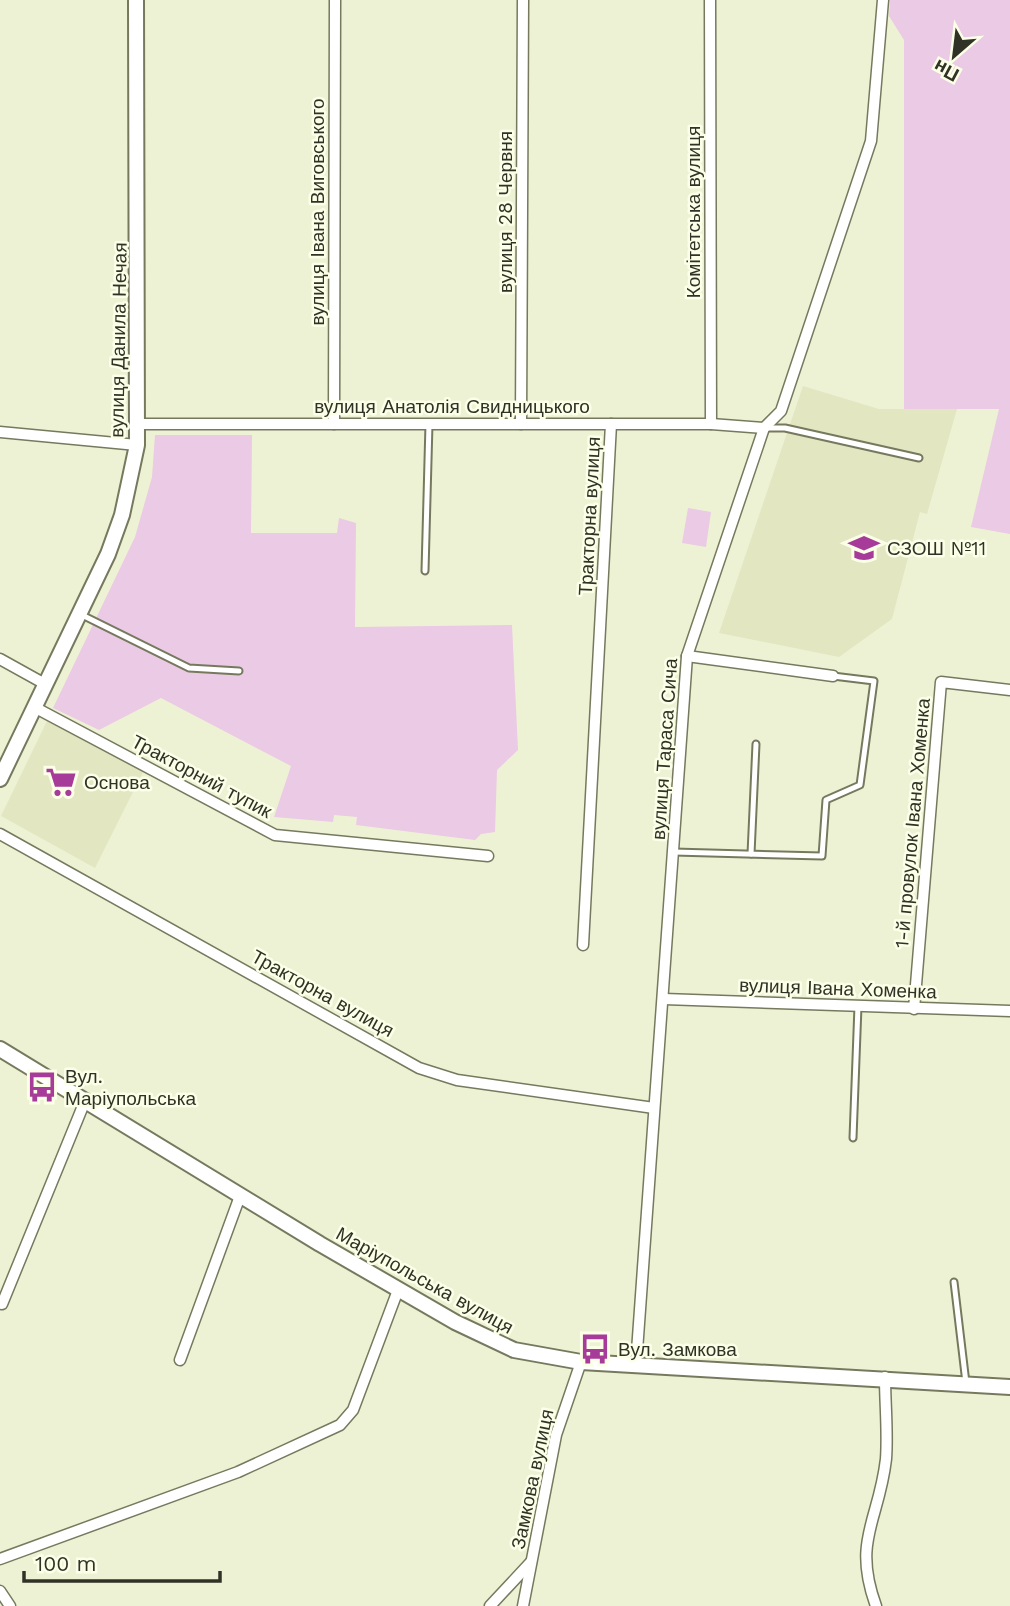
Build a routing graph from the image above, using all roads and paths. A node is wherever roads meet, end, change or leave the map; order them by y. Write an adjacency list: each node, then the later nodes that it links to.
1 (136, 0): 6 (main road, вулиця Данила Нечая)
2 (335, 0): 7 (street, вулиця Івана Виговського)
3 (523, 0): 9 (street, вулиця 28 Червня)
4 (710, 0): 11 (street, Комітетська вулиця)
5 (883, 0): 12 (street, вулиця Тараса Сича)
6 (139, 424): 7 (street, вулиця Анатолія Свидницького); 14 (main road, вулиця Данила Нечая)
7 (334, 424): 8 (street, вулиця Анатолія Свидницького)
8 (429, 424): 9 (street, вулиця Анатолія Свидницького); 16 (lane)
9 (521, 424): 10 (street, вулиця Анатолія Свидницького)
10 (611, 424): 11 (street, вулиця Анатолія Свидницького); 31 (street, Тракторна вулиця)
11 (710, 424): 12 (street, вулиця Анатолія Свидницького)
12 (764, 428): 15 (lane); 18 (street, вулиця Тараса Сича)
13 (0, 432): 14 (street)
14 (137, 445): 17 (main road, вулиця Данила Нечая)
15 (919, 458)
16 (425, 571)
17 (79, 614): 20 (lane); 22 (main road, вулиця Данила Нечая)
18 (687, 656): 21 (street); 28 (street, вулиця Тараса Сича)
19 (0, 659): 22 (street)
20 (239, 671)
21 (833, 676): 29 (lane)
22 (45, 684): 24 (main road, вулиця Данила Нечая)
23 (1010, 690): 34 (street, 1-й провулок Івана Хоменка)
24 (34, 707): 26 (main road, вулиця Данила Нечая); 30 (street, Тракторний тупик)
25 (757, 744): 29 (lane)
26 (0, 779)
27 (0, 834): 38 (street, Тракторна вулиця)
28 (674, 852): 29 (lane); 32 (street, вулиця Тараса Сича)
29 (751, 855)
30 (488, 856)
31 (583, 946)
32 (664, 999): 33 (street, вулиця Івана Хоменка); 38 (street, вулиця Тараса Сича)
33 (858, 1006): 34 (street, вулиця Івана Хоменка); 39 (lane)
34 (914, 1009): 35 (street, вулиця Івана Хоменка)
35 (1010, 1011)
36 (0, 1049): 37 (main road, Маріупольська вулиця)
37 (85, 1101): 40 (main road, Маріупольська вулиця); 43 (street)
38 (654, 1108): 46 (street, вулиця Тараса Сича)
39 (853, 1138)
40 (240, 1196): 42 (main road, Маріупольська вулиця); 44 (street)
41 (954, 1282): 48 (lane)
42 (398, 1290): 45 (main road, Маріупольська вулиця); 50 (street)
43 (2, 1304)
44 (180, 1360)
45 (581, 1362): 46 (main road, Маріупольська вулиця); 51 (street, Замкова вулиця)
46 (636, 1365): 47 (main road, Маріупольська вулиця)
47 (885, 1377): 48 (main road, Маріупольська вулиця); 56 (street)
48 (966, 1383): 49 (main road, Маріупольська вулиця)
49 (1010, 1387)
50 (0, 1559)
51 (532, 1561): 54 (street); 55 (street, Замкова вулиця)
52 (0, 1592): 53 (street)
53 (10, 1606)
54 (490, 1606)
55 (523, 1606)
56 (876, 1606)

